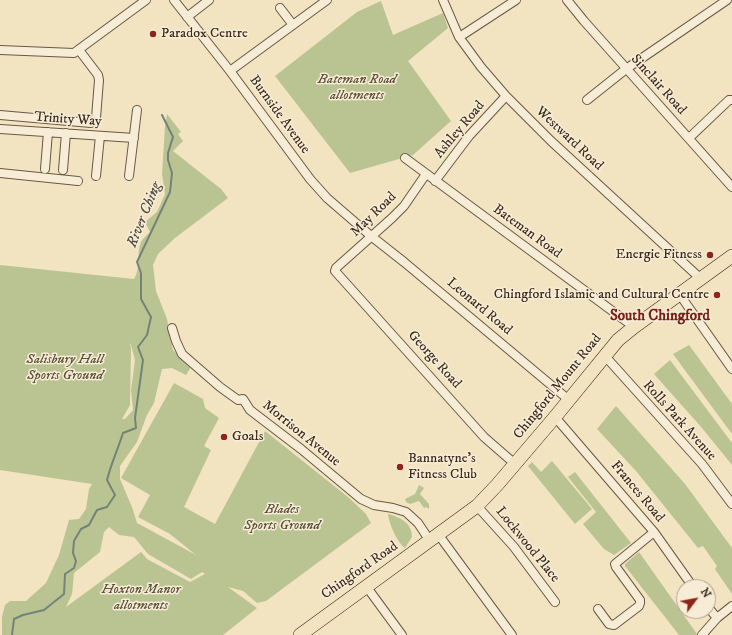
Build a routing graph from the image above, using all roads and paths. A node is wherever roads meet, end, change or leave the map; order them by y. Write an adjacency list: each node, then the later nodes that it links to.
1 (146, 0): 14 (street)
2 (174, 0): 10 (street, Burnside Avenue)
3 (209, 0): 10 (street)
4 (327, 0): 11 (street)
5 (442, 0): 17 (street, Westward Road)
6 (516, 0): 12 (street)
7 (567, 0): 15 (street, Sinclair Road)
8 (727, 0): 15 (street)
9 (280, 8): 11 (street)
10 (187, 17): 16 (street, Burnside Avenue)
11 (293, 25): 16 (street)
12 (464, 34)
13 (0, 50): 14 (street)
14 (79, 50): 21 (street)
15 (626, 69): 18 (street); 28 (street, Sinclair Road)
16 (230, 71): 39 (street, Burnside Avenue)
17 (506, 96): 37 (street, Ashley Road); 42 (street, Westward Road)
18 (587, 100)
19 (732, 100): 28 (street)
20 (137, 110): 27 (street)
21 (0, 115)
22 (0, 129): 23 (street, Trinity Way); 25 (street)
23 (48, 132): 24 (street, Trinity Way); 30 (street)
24 (66, 133): 26 (street, Trinity Way); 31 (street)
25 (0, 134)
26 (100, 136): 27 (street, Trinity Way); 34 (street)
27 (134, 138): 35 (street)
28 (689, 138): 38 (street, Sinclair Road)
29 (405, 158): 33 (street, Bateman Road)
30 (45, 169)
31 (63, 170)
32 (0, 173): 36 (street)
33 (426, 174): 37 (street, Bateman Road); 39 (street, May Road)
34 (96, 176)
35 (129, 176)
36 (78, 181)
37 (435, 181): 44 (street, Bateman Road)
38 (732, 187)
39 (371, 236): 41 (street, May Road); 48 (street, Leonard Road)
40 (732, 256): 42 (main road, Chingford Mount Road)
41 (335, 271): 50 (street, George Road)
42 (701, 279): 43 (main road, Chingford Mount Road)
43 (680, 295): 44 (main road, Chingford Mount Road); 47 (street)
44 (634, 327): 46 (main road, Chingford Mount Road)
45 (172, 328): 54 (street, Morrison Avenue)
46 (605, 356): 48 (main road, Chingford Mount Road); 51 (street, Rolls Park Avenue)
47 (732, 369)
48 (570, 400): 49 (main road, Chingford Mount Road)
49 (556, 417): 50 (main road, Chingford Mount Road); 53 (street, Frances Road)
50 (515, 464): 52 (main road, Chingford Mount Road)
51 (732, 504)
52 (477, 506): 54 (main road, Chingford Mount Road); 57 (street, Lockwood Place)
53 (654, 532): 55 (street, Frances Road); 59 (street)
54 (434, 537): 56 (main road, Chingford Road); 63 (street)
55 (687, 579)
56 (366, 586): 61 (main road, Chingford Road); 62 (street)
57 (555, 602)
58 (732, 606): 60 (street)
59 (598, 609)
60 (718, 618): 64 (street)
61 (300, 635)
62 (402, 635)
63 (512, 635)
64 (702, 635)

